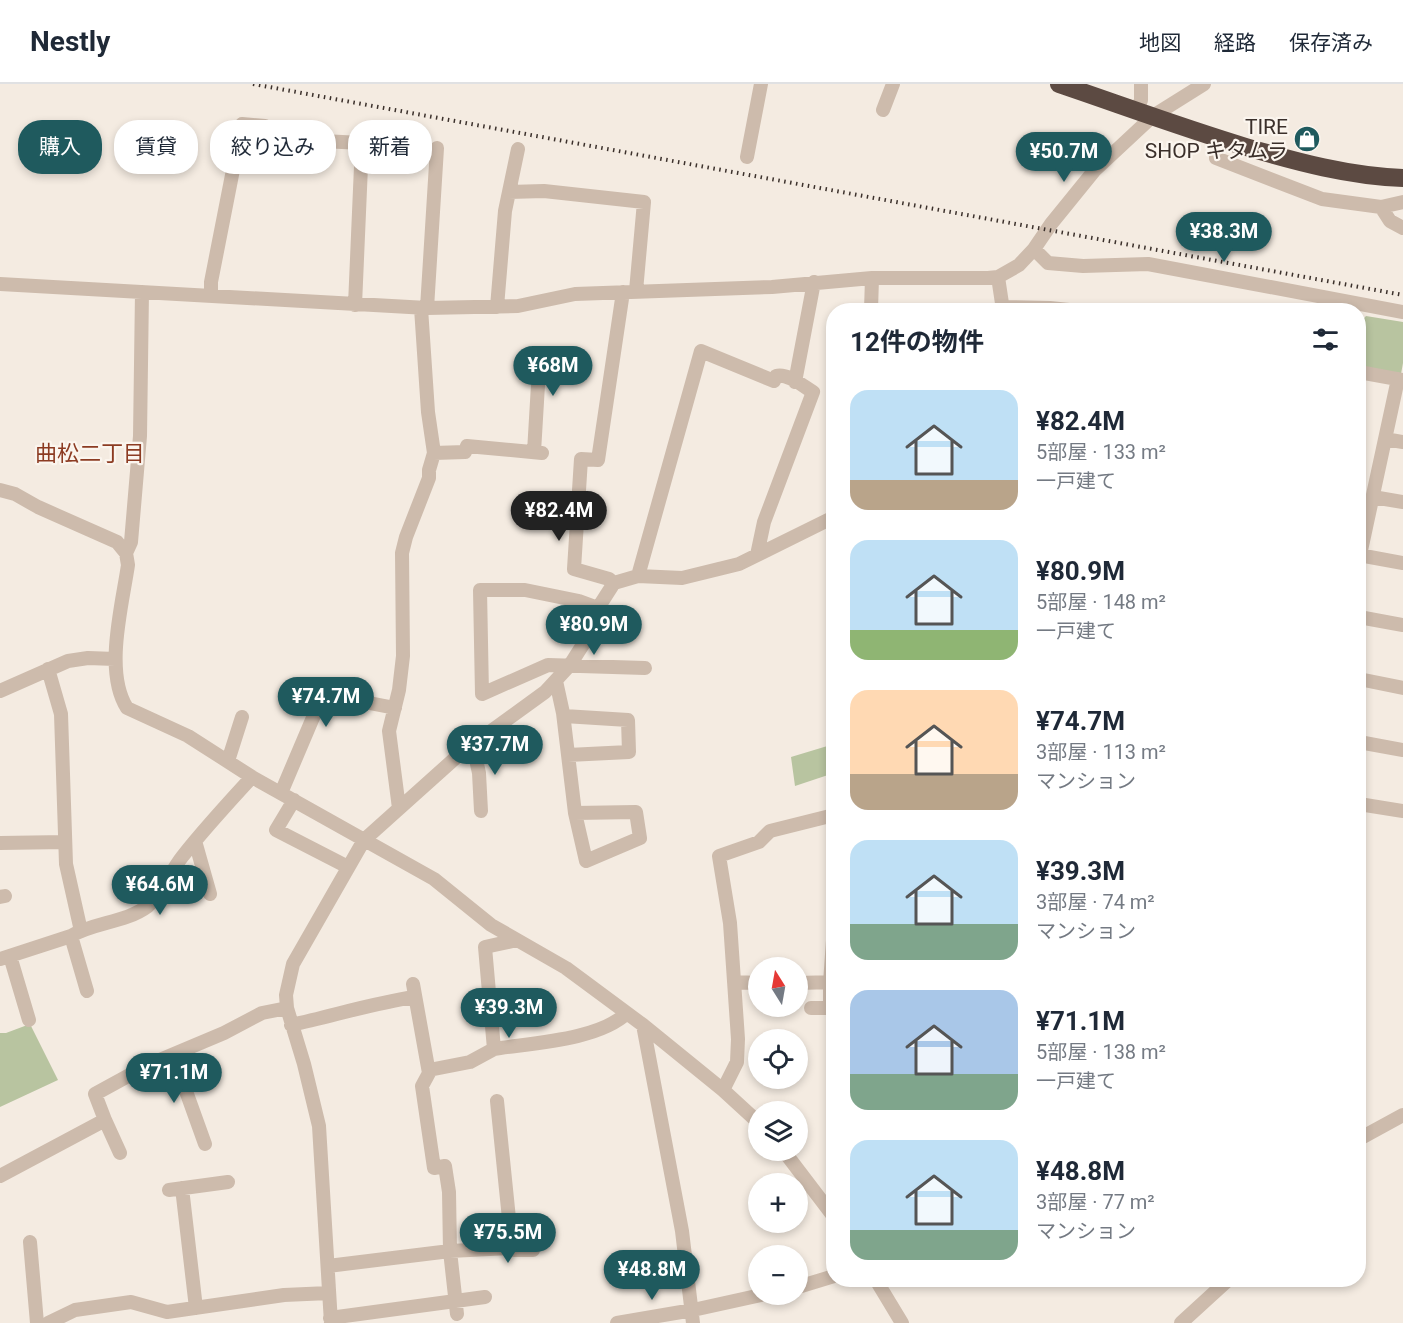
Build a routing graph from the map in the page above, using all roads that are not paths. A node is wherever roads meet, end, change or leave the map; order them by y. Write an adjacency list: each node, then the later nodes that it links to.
1 (761, 84): 11 (street)
2 (893, 84): 6 (street)
3 (1059, 84): 7 (highway)
4 (1142, 84): 7 (street)
5 (1204, 84): 7 (street)
6 (883, 110)
7 (1145, 113): 8 (highway); 17 (street)
8 (1218, 138): 12 (highway); 15 (street)
9 (436, 148): 30 (street)
10 (518, 149): 13 (street)
11 (747, 157)
12 (1403, 178)
13 (509, 192): 22 (street); 29 (street)
14 (1403, 202): 15 (street)
15 (1381, 207): 16 (street)
16 (1403, 228)
17 (1034, 249): 18 (street); 27 (street)
18 (998, 277): 19 (street); 26 (street)
19 (872, 278): 20 (street); 25 (street)
20 (814, 282): 22 (street); 36 (street)
21 (0, 284): 23 (street)
22 (629, 291): 29 (street); 50 (street)
23 (142, 292): 24 (street); 45 (street)
24 (211, 295): 28 (street); 28 (street)
25 (871, 303)
26 (1001, 303)
27 (1336, 303)
28 (355, 305): 30 (street)
29 (496, 306): 30 (street)
30 (424, 308): 39 (street)
31 (1366, 308): 32 (street)
32 (1403, 312)
33 (537, 368): 39 (street)
34 (1366, 373): 35 (street)
35 (1400, 379): 37 (street)
36 (795, 382): 46 (street); 49 (street)
37 (1385, 439): 38 (street); 41 (street)
38 (1403, 442)
39 (434, 453): 62 (street)
40 (0, 490): 45 (street)
41 (1373, 496): 42 (street); 44 (street)
42 (1403, 502)
43 (826, 521): 46 (street)
44 (1366, 528)
45 (126, 553): 54 (street)
46 (757, 555): 49 (street)
47 (1366, 556): 48 (street)
48 (1403, 563)
49 (638, 576): 50 (street)
50 (614, 584): 51 (street)
51 (598, 608): 55 (street); 55 (street)
52 (1366, 618): 53 (street)
53 (1403, 625)
54 (115, 659): 57 (street); 69 (street)
55 (570, 664): 56 (street); 58 (street)
56 (645, 668)
57 (48, 669): 61 (street); 81 (street)
58 (555, 681): 63 (street); 66 (street)
59 (1366, 681): 60 (street)
60 (1403, 688)
61 (0, 690)
62 (395, 708): 71 (street); 74 (street)
63 (564, 716): 68 (street); 68 (street)
64 (242, 717): 69 (street)
65 (1366, 743): 67 (street)
66 (473, 746): 74 (street); 75 (street)
67 (1403, 750)
68 (568, 755): 77 (street)
69 (228, 761): 70 (street)
70 (252, 777): 71 (street); 80 (street)
71 (281, 793): 72 (street)
72 (294, 800): 79 (street); 83 (street)
73 (1366, 805): 76 (street)
74 (399, 808): 79 (street)
75 (481, 812)
76 (1403, 812)
77 (575, 813): 77 (street)
78 (826, 817): 88 (street)
79 (364, 840): 83 (street); 86 (street)
80 (195, 841): 84 (street); 85 (street)
81 (65, 842): 82 (street); 85 (street)
82 (0, 843)
83 (348, 867): 93 (street)
84 (210, 894)
85 (76, 933): 87 (street); 92 (street)
86 (518, 940): 96 (street); 100 (street)
87 (3, 957): 97 (street)
88 (734, 982): 90 (street); 103 (street)
89 (826, 982): 91 (street)
90 (748, 983)
91 (808, 983)
92 (87, 991)
93 (286, 1008): 99 (street); 101 (street)
94 (811, 1008): 95 (street)
95 (826, 1008)
96 (627, 1013): 98 (street); 100 (street)
97 (29, 1020)
98 (643, 1024): 103 (street); 129 (street)
99 (291, 1025): 102 (street); 119 (street)
100 (494, 1049): 102 (street)
101 (173, 1055): 107 (street); 109 (street)
102 (429, 1070): 118 (street)
103 (723, 1090): 105 (street)
104 (497, 1101): 116 (street)
105 (748, 1113)
106 (1403, 1115): 108 (street)
107 (105, 1120): 110 (street); 112 (street)
108 (1366, 1135)
109 (205, 1144)
110 (120, 1153)
111 (791, 1161): 114 (street)
112 (0, 1176)
113 (228, 1182): 127 (street)
114 (826, 1206)
115 (30, 1242): 131 (street)
116 (512, 1248): 117 (street); 118 (street)
117 (533, 1250)
118 (450, 1251): 119 (street); 128 (street)
119 (328, 1266): 124 (street)
120 (826, 1278): 121 (street)
121 (808, 1284)
122 (880, 1287): 134 (street)
123 (1220, 1287): 135 (street)
124 (329, 1293): 127 (street); 130 (street)
125 (485, 1297): 128 (street)
126 (748, 1300): 129 (street)
127 (196, 1308): 132 (street)
128 (456, 1308): 130 (street)
129 (693, 1317): 133 (street)
130 (331, 1321)
131 (37, 1323)
132 (48, 1323)
133 (617, 1323)
134 (902, 1323)
135 (1181, 1323)

